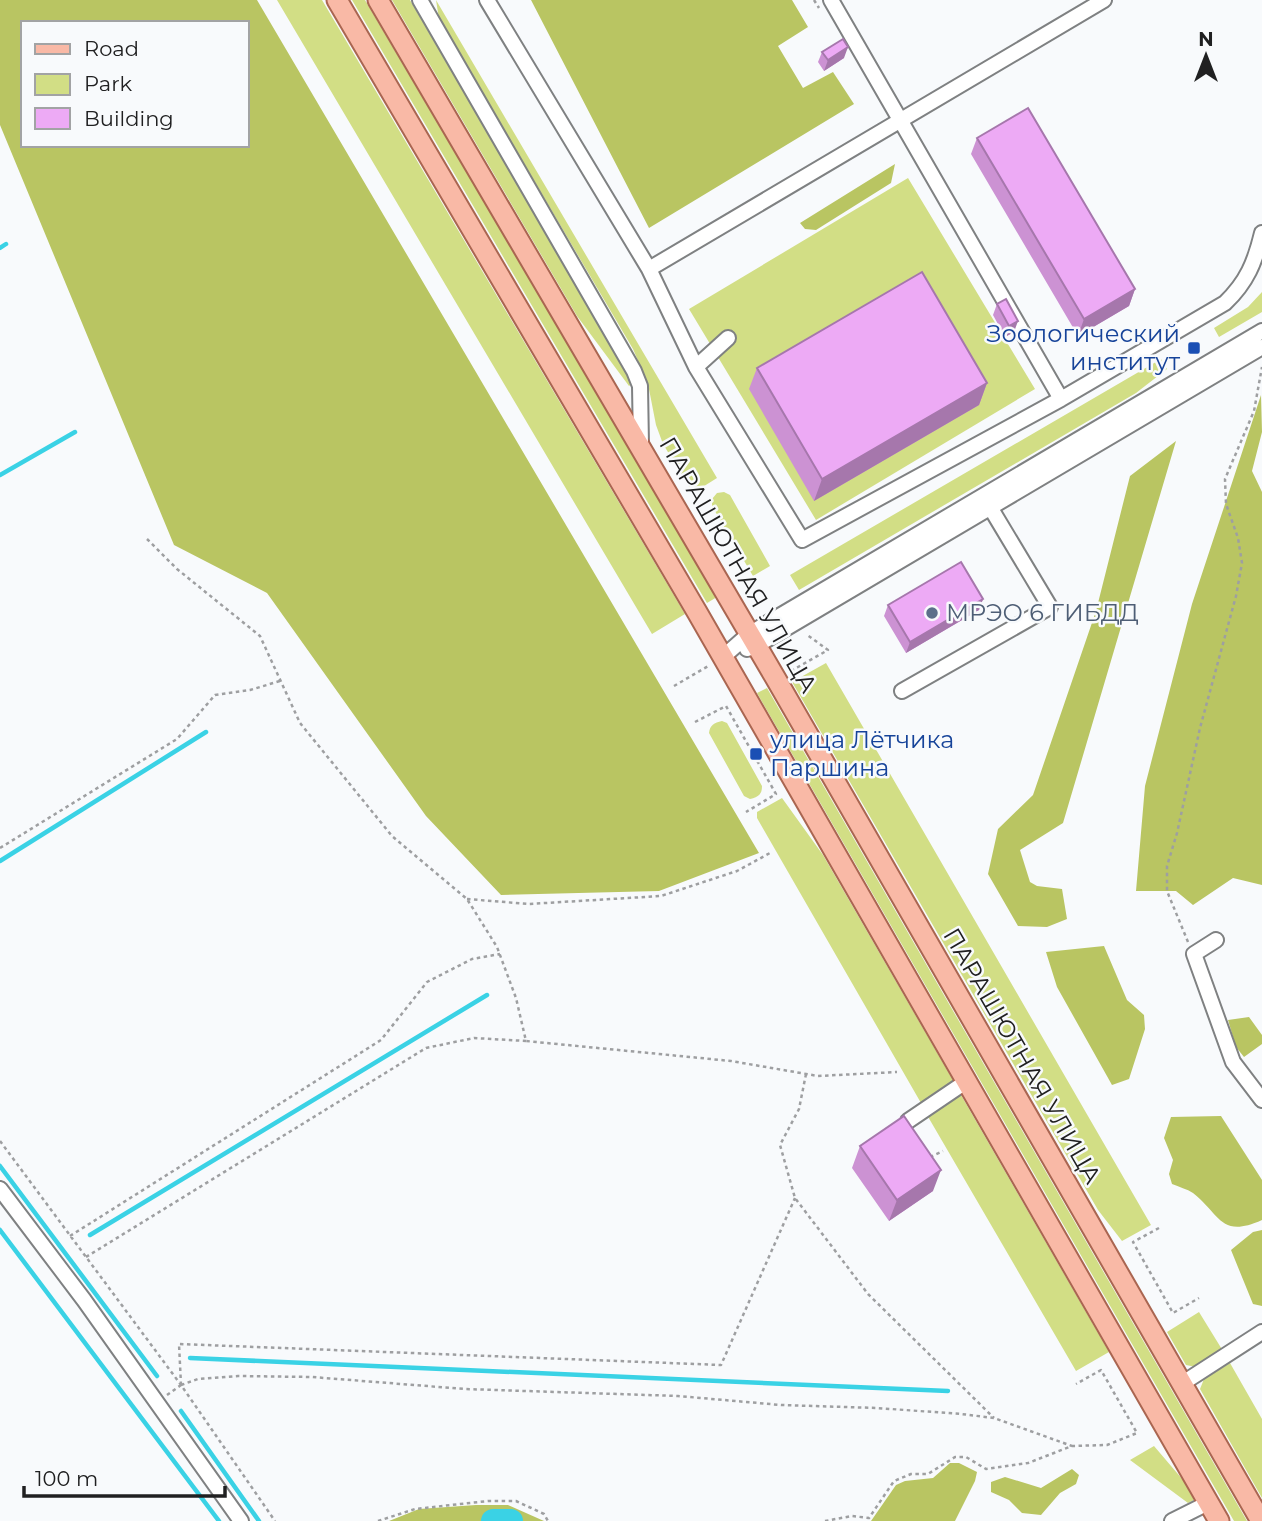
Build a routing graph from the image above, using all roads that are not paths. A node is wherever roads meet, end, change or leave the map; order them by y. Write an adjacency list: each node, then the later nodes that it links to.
1 (337, 0): 18 (main road)
2 (378, 0): 15 (main road, ПАРАШЮТНАЯ УЛИЦА)
3 (420, 0): 15 (street)
4 (487, 0): 9 (street)
5 (831, 0): 7 (street)
6 (1104, 0): 7 (street)
7 (901, 122): 9 (street); 14 (street)
8 (1262, 233): 14 (street)
9 (649, 270): 13 (street)
10 (1262, 331): 17 (street)
11 (728, 338): 13 (street)
12 (1262, 347): 16 (street)
13 (696, 367): 14 (street)
14 (1061, 399)
15 (641, 446): 17 (main road, ПАРАШЮТНАЯ УЛИЦА)
16 (990, 507): 17 (street); 19 (street)
17 (753, 640): 18 (street); 26 (main road, ПАРАШЮТНАЯ УЛИЦА)
18 (723, 657): 21 (main road)
19 (902, 691)
20 (1216, 940): 22 (street)
21 (967, 1082): 23 (street); 27 (main road)
22 (1262, 1100)
23 (908, 1121)
24 (0, 1189): 28 (street)
25 (1262, 1332): 26 (street)
26 (1183, 1383): 31 (main road, ПАРАШЮТНАЯ УЛИЦА)
27 (1208, 1503): 29 (street); 30 (main road)
28 (242, 1521)
29 (1172, 1521)
30 (1219, 1521)
31 (1262, 1521)

